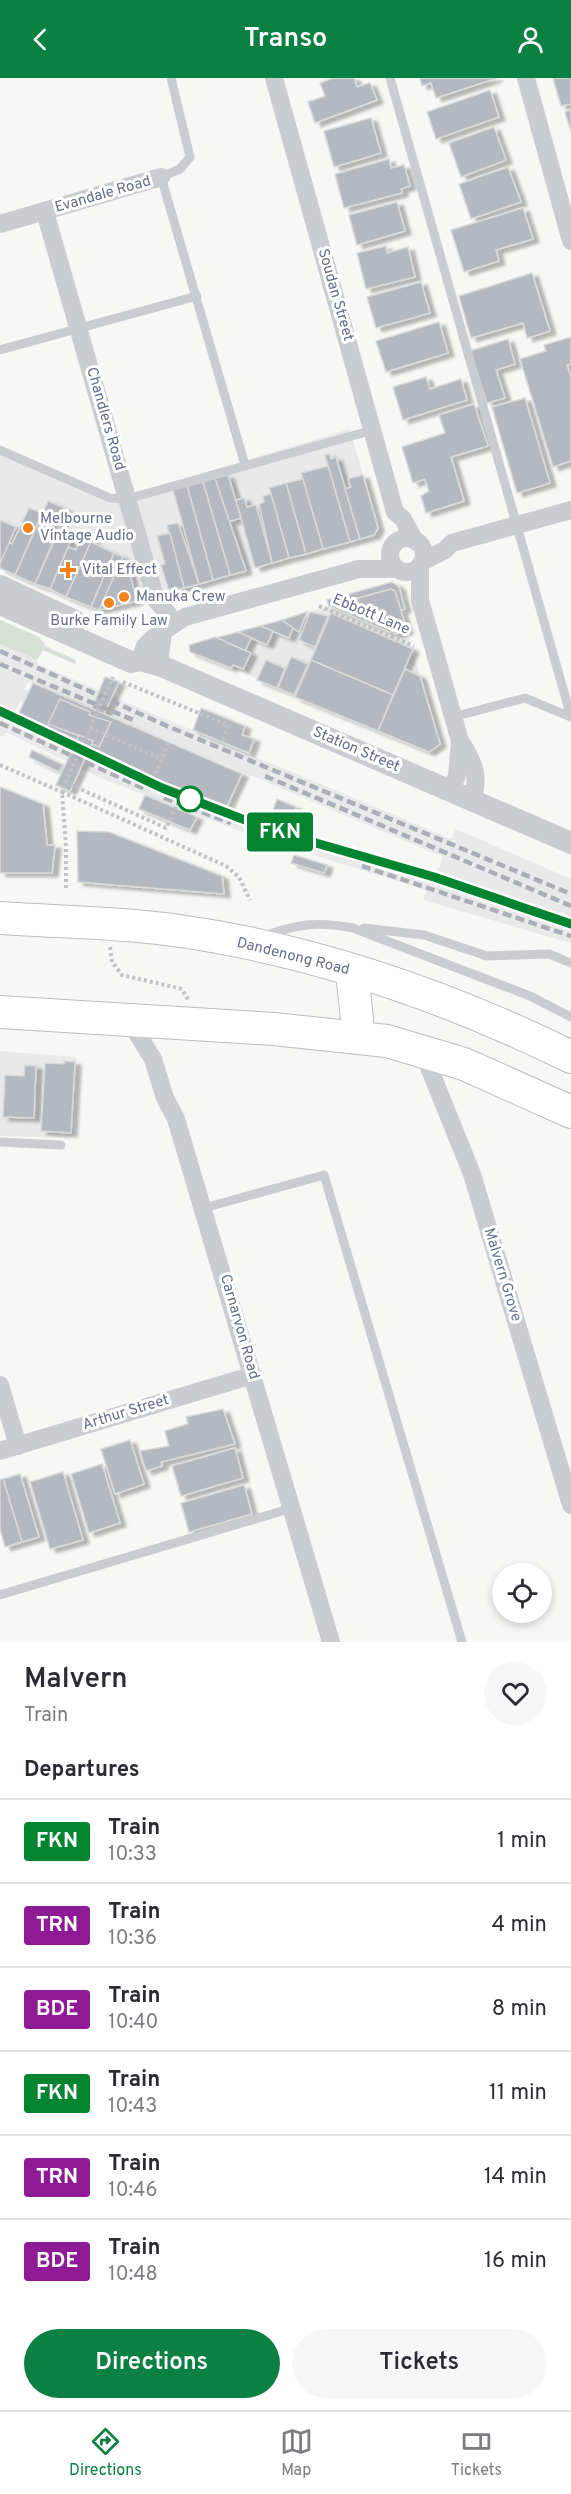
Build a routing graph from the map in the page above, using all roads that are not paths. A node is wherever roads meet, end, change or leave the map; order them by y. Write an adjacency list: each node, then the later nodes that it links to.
1 (171, 78): 5 (lane, Evandale Road)
2 (274, 78): 12 (street, Soudan Street)
3 (390, 78): 18 (lane)
4 (526, 78): 8 (street)
5 (161, 177): 6 (street, Evandale Road); 9 (lane)
6 (45, 212): 7 (street, Evandale Road); 10 (street, Chandlers Road)
7 (0, 224)
8 (571, 241)
9 (197, 296): 10 (lane); 14 (lane)
10 (78, 328): 11 (lane); 15 (street, Chandlers Road)
11 (0, 350)
12 (373, 430): 14 (lane); 17 (street, Soudan Street)
13 (0, 450): 15 (lane)
14 (245, 465): 15 (lane)
15 (127, 499): 28 (street, Chandlers Road)
16 (571, 510): 18 (street)
17 (395, 512): 19 (street, Soudan Street); 21 (street, Soudan Street)
18 (515, 525): 20 (street); 31 (lane)
19 (416, 541): 20 (street); 21 (street); 22 (street)
20 (452, 543): 22 (street)
21 (392, 547): 23 (street); 24 (street)
22 (421, 563): 24 (street); 26 (street)
23 (358, 569): 24 (street); 28 (street)
24 (398, 570): 26 (street)
25 (0, 586): 29 (street, Station Street)
26 (420, 600): 30 (street)
27 (0, 604): 29 (street, Station Street)
28 (169, 627): 29 (street)
29 (149, 662): 33 (street, Station Street)
30 (453, 717): 31 (lane); 32 (street)
31 (571, 717)
32 (459, 741): 33 (street); 34 (street)
33 (450, 790): 34 (street, Station Street)
34 (472, 801): 35 (street, Station Street)
35 (571, 843)
36 (0, 918): 38 (highway, Dandenong Road)
37 (352, 928): 38 (lane); 39 (lane); 42 (lane)
38 (243, 944): 40 (highway, Dandenong Road)
39 (571, 963)
40 (352, 972): 44 (highway); 46 (highway, Dandenong Road)
41 (0, 1012): 43 (highway)
42 (571, 1017)
43 (129, 1020): 44 (highway); 50 (street, Carnarvon Road)
44 (356, 1036): 45 (highway)
45 (422, 1050): 47 (highway); 55 (street, Malvern Grove)
46 (571, 1057)
47 (571, 1112)
48 (0, 1142): 49 (lane)
49 (61, 1145)
50 (204, 1208): 51 (street, Carnarvon Road); 59 (lane)
51 (252, 1375): 53 (street, Arthur Street); 56 (street, Carnarvon Road)
52 (0, 1385): 53 (street)
53 (18, 1446): 54 (street, Arthur Street)
54 (0, 1451)
55 (571, 1505)
56 (292, 1508): 57 (lane); 58 (street, Carnarvon Road)
57 (0, 1594)
58 (331, 1642)
59 (462, 1642)

